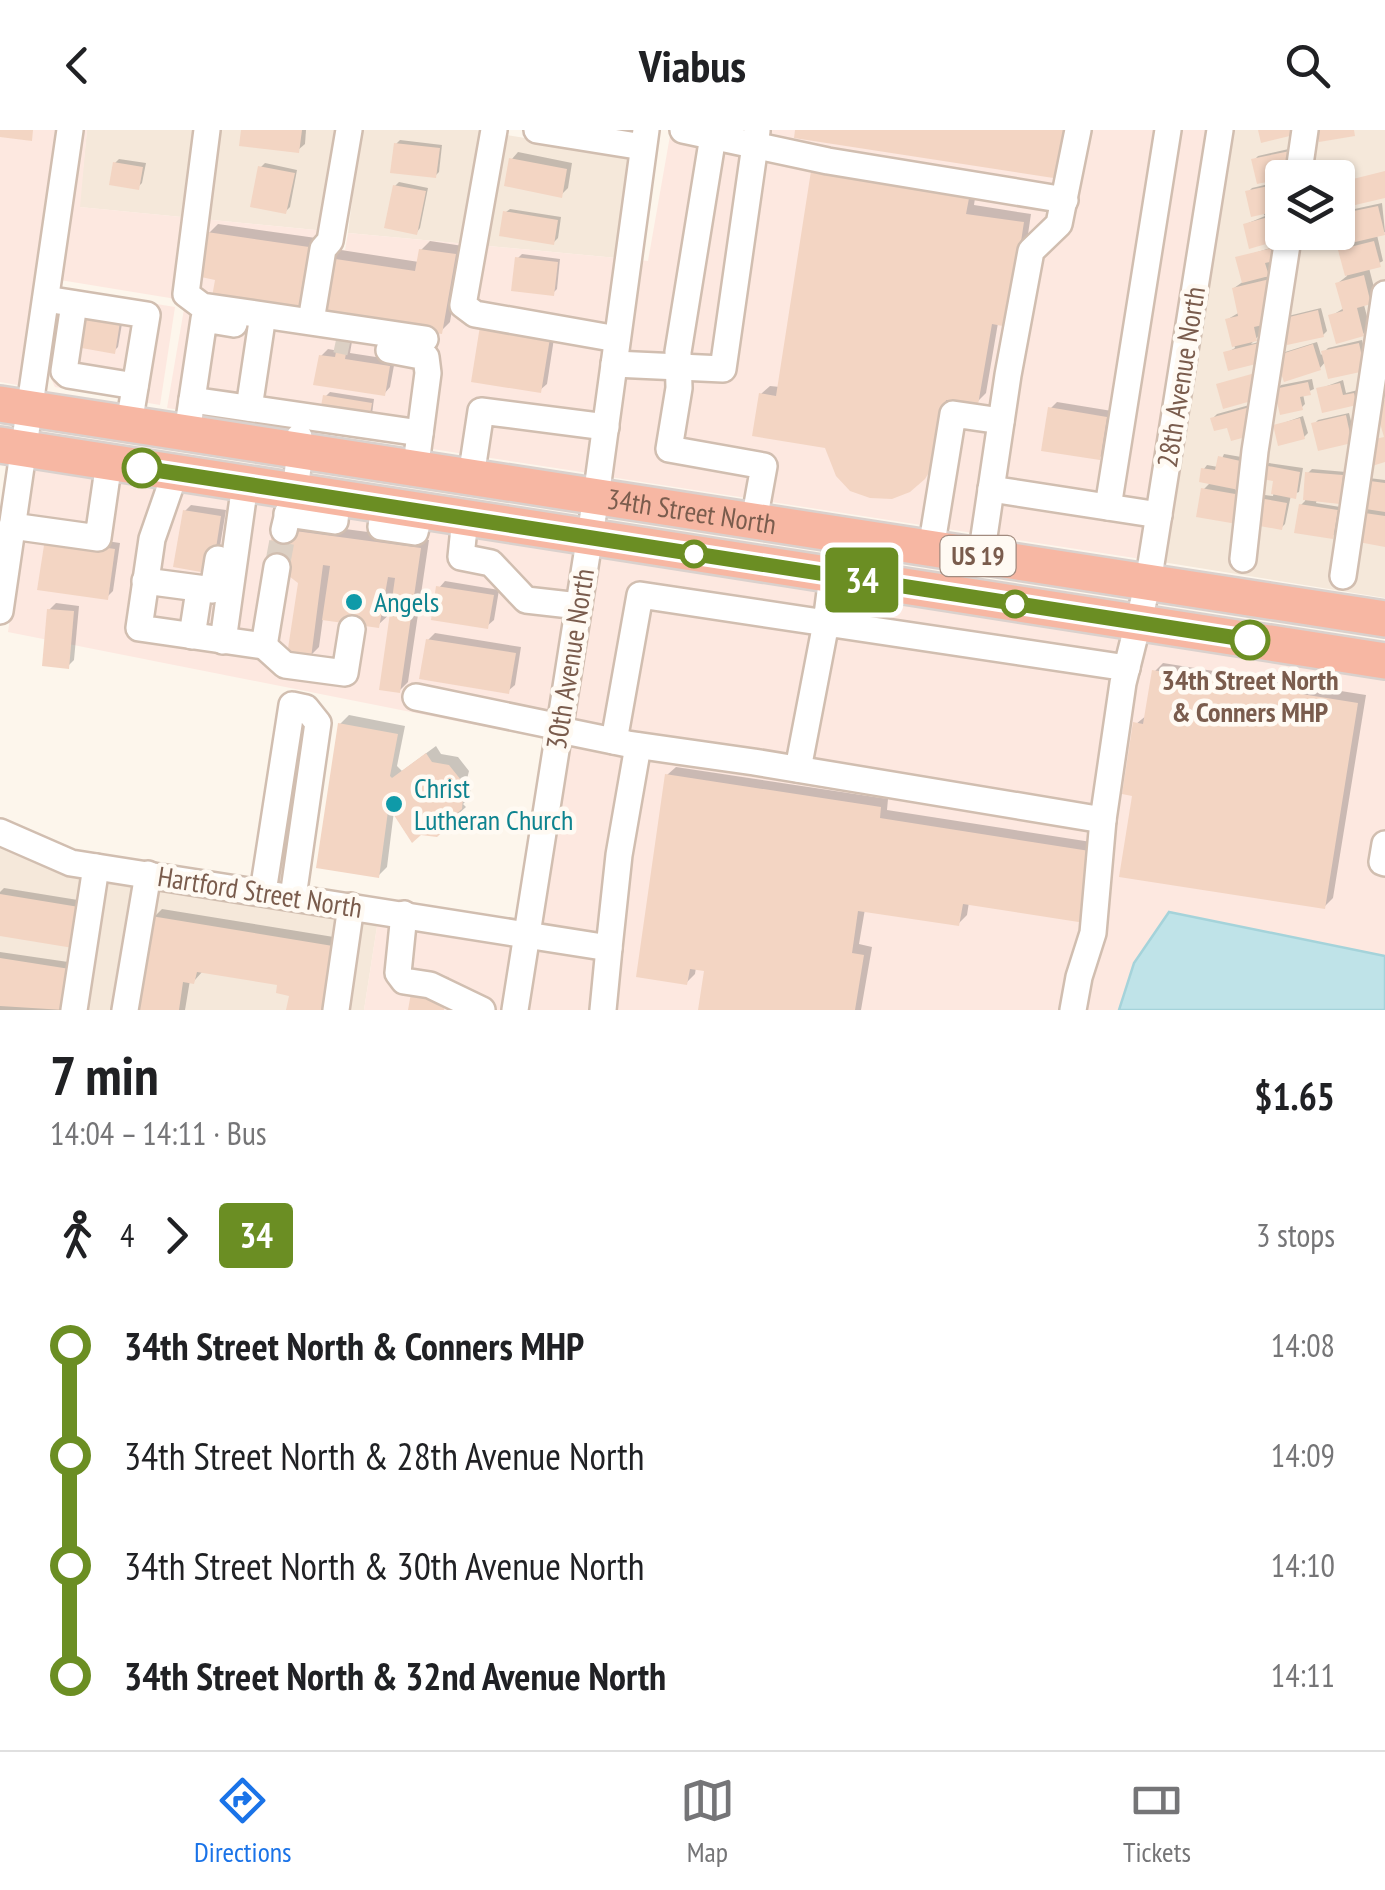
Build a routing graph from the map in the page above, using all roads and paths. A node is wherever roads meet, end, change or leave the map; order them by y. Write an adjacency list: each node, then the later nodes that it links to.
1 (70, 130): 18 (street)
2 (207, 130): 20 (street)
3 (349, 130): 20 (street)
4 (494, 130): 23 (street)
5 (537, 130): 13 (street)
6 (683, 130): 11 (street)
7 (1078, 130): 15 (street)
8 (1168, 130): 44 (street)
9 (1220, 130): 46 (street, 28th Avenue North)
10 (1305, 130): 14 (street)
11 (713, 133): 12 (street); 24 (street)
12 (756, 137): 15 (street); 24 (street)
13 (644, 138): 23 (street, 30th Avenue North)
14 (1301, 160)
15 (1065, 200): 31 (street)
16 (1286, 250): 53 (street)
17 (1385, 294): 56 (street)
18 (46, 299): 19 (street); 26 (street)
19 (74, 304): 25 (street); 25 (street)
20 (312, 321): 22 (street)
21 (261, 328): 27 (street); 30 (street); 34 (street)
22 (426, 339)
23 (616, 352): 24 (street); 33 (street, 30th Avenue North)
24 (678, 370): 48 (street)
25 (136, 386): 32 (street)
26 (15, 406): 32 (highway, 34th Street North / US 19); 35 (street)
27 (248, 408): 29 (street); 30 (street)
28 (342, 413): 29 (street); 34 (street); 36 (street)
29 (296, 414): 36 (street)
30 (190, 416): 32 (highway, 34th Street North / US 19); 36 (highway, 34th Street North / US 19)
31 (1001, 421): 41 (street); 51 (street)
32 (129, 424)
33 (606, 427): 40 (street); 43 (street, 30th Avenue North)
34 (408, 431): 38 (street)
35 (12, 447): 37 (highway, 34th Street North / US 19); 49 (street)
36 (300, 451): 38 (highway, 34th Street North / US 19); 45 (street)
37 (108, 462): 39 (highway, 34th Street North / US 19); 49 (street)
38 (414, 468): 40 (highway, 34th Street North / US 19)
39 (174, 473): 42 (highway, 34th Street North / US 19); 57 (street)
40 (471, 477): 43 (highway, 34th Street North / US 19)
41 (991, 489): 44 (street); 52 (street)
42 (243, 497): 45 (highway, 34th Street North / US 19); 57 (street); 67 (street)
43 (596, 497): 48 (highway, 34th Street North / US 19); 50 (street, 30th Avenue North)
44 (1108, 507): 46 (street)
45 (288, 512): 47 (highway, 34th Street North / US 19)
46 (1159, 514): 58 (street, 28th Avenue North)
47 (465, 518): 50 (highway, 34th Street North / US 19); 60 (street)
48 (754, 522): 51 (highway, 34th Street North / US 19)
49 (12, 526): 61 (street)
50 (589, 538): 55 (highway, 34th Street North / US 19); 60 (street, 30th Avenue North)
51 (931, 549): 52 (highway, 34th Street North / US 19)
52 (981, 557): 58 (highway, 34th Street North / US 19)
53 (1243, 559)
54 (276, 567): 68 (street)
55 (832, 576): 63 (street); 64 (highway, 34th Street North / US 19)
56 (1342, 576)
57 (146, 581): 66 (street)
58 (1148, 583): 62 (highway, 34th Street North / US 19); 64 (street, 28th Avenue North)
59 (198, 597): 66 (street)
60 (578, 606): 72 (street, 30th Avenue North)
61 (0, 611)
62 (1385, 619)
63 (826, 623): 70 (street); 73 (street); 74 (street)
64 (1138, 624): 69 (highway, 34th Street North / US 19); 70 (street, 28th Avenue North)
65 (352, 629): 68 (street)
66 (192, 636): 67 (street)
67 (223, 641): 68 (street)
68 (264, 646)
69 (1385, 661)
70 (1127, 668): 75 (street, 28th Avenue North)
71 (416, 697): 72 (street)
72 (560, 728): 73 (street); 85 (street, 30th Avenue North)
73 (626, 744): 74 (street); 86 (street)
74 (798, 769): 75 (street)
75 (1102, 820): 93 (street, 28th Avenue North)
76 (0, 832): 79 (street, Hartford Street North)
77 (1385, 844): 78 (street)
78 (1385, 863)
79 (96, 866): 80 (street, Hartford Street North); 87 (street)
80 (148, 874): 81 (street, Hartford Street North); 88 (street)
81 (262, 892): 82 (street, Hartford Street North); 82 (street)
82 (293, 897): 83 (street, Hartford Street North)
83 (351, 906): 84 (street, Hartford Street North); 89 (street)
84 (404, 914): 85 (street, Hartford Street North); 90 (street)
85 (526, 933): 86 (street, Hartford Street North); 91 (street, 30th Avenue North)
86 (609, 948): 92 (street)
87 (74, 1010)
88 (125, 1010)
89 (336, 1010)
90 (482, 1010)
91 (515, 1010)
92 (603, 1010)
93 (1074, 1010)

